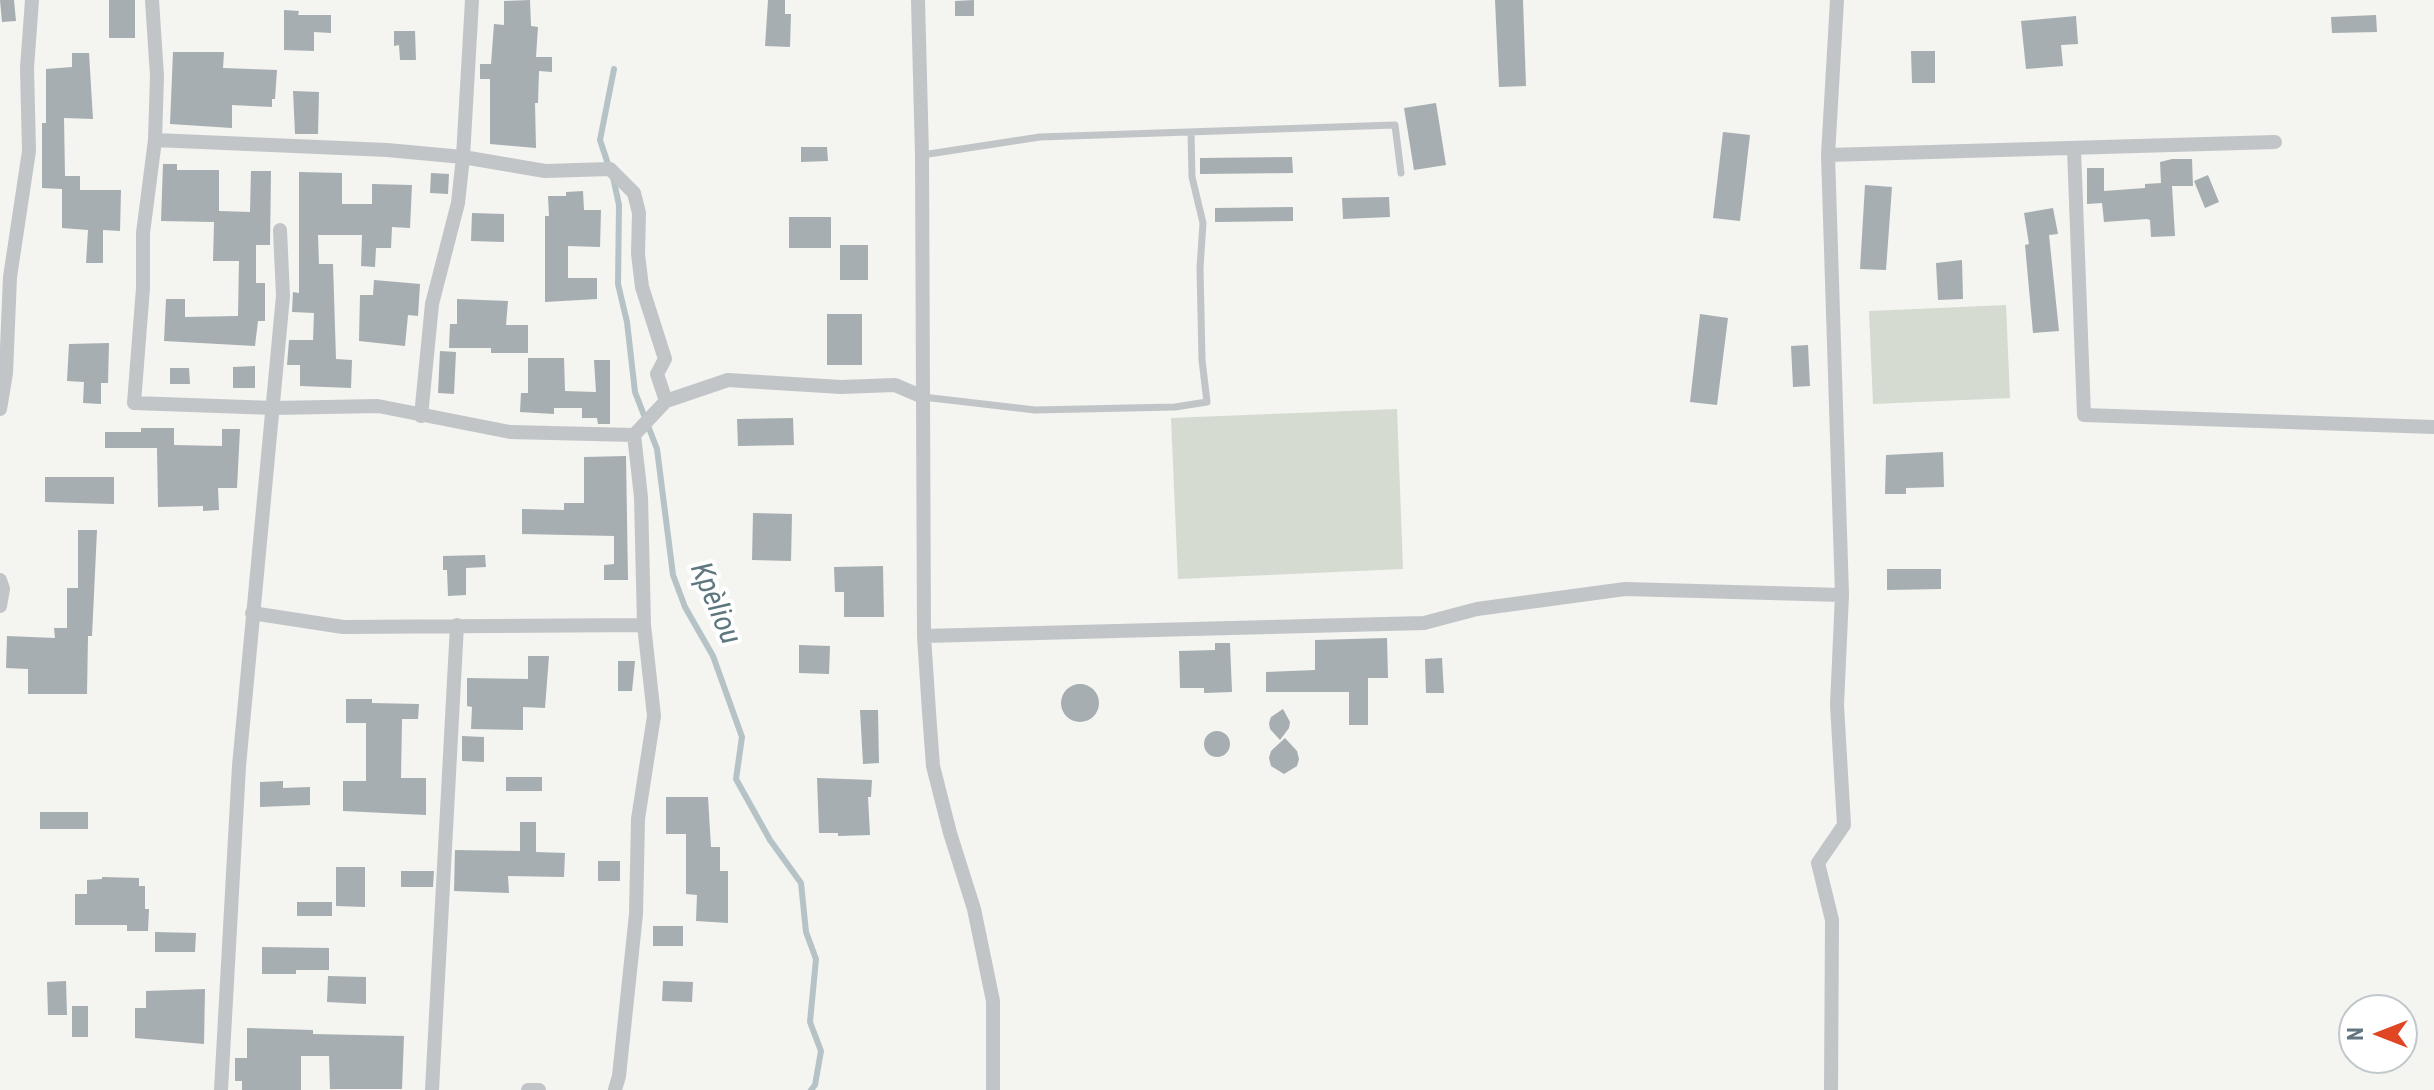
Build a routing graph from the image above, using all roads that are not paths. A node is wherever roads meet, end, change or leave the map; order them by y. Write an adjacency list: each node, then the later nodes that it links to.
1 (32, 0): 18 (street)
2 (152, 0): 7 (street)
3 (472, 0): 12 (street)
4 (918, 0): 10 (street)
5 (1837, 0): 11 (street)
6 (1191, 132): 10 (lane); 13 (lane); 15 (lane)
7 (155, 140): 12 (street); 17 (street)
8 (2275, 142): 9 (street)
9 (2074, 149): 11 (street); 20 (street)
10 (922, 155): 15 (street)
11 (1828, 155): 23 (street)
12 (463, 157): 16 (street); 19 (street)
13 (1401, 173)
14 (280, 230): 17 (street)
15 (923, 397): 16 (street); 28 (street)
16 (661, 406): 21 (street)
17 (274, 408): 19 (street); 25 (street)
18 (0, 409)
19 (421, 416): 21 (street)
20 (2434, 427)
21 (636, 432): 27 (street)
22 (0, 580): 24 (street)
23 (1842, 595): 28 (street); 36 (street)
24 (0, 606)
25 (252, 613): 26 (street); 30 (street)
26 (457, 625): 27 (street); 29 (street)
27 (644, 625): 34 (street)
28 (924, 636): 35 (street)
29 (432, 1084): 31 (street)
30 (221, 1090)
31 (444, 1090)
32 (528, 1090): 33 (street)
33 (539, 1090)
34 (615, 1090)
35 (993, 1090)
36 (1831, 1090)

